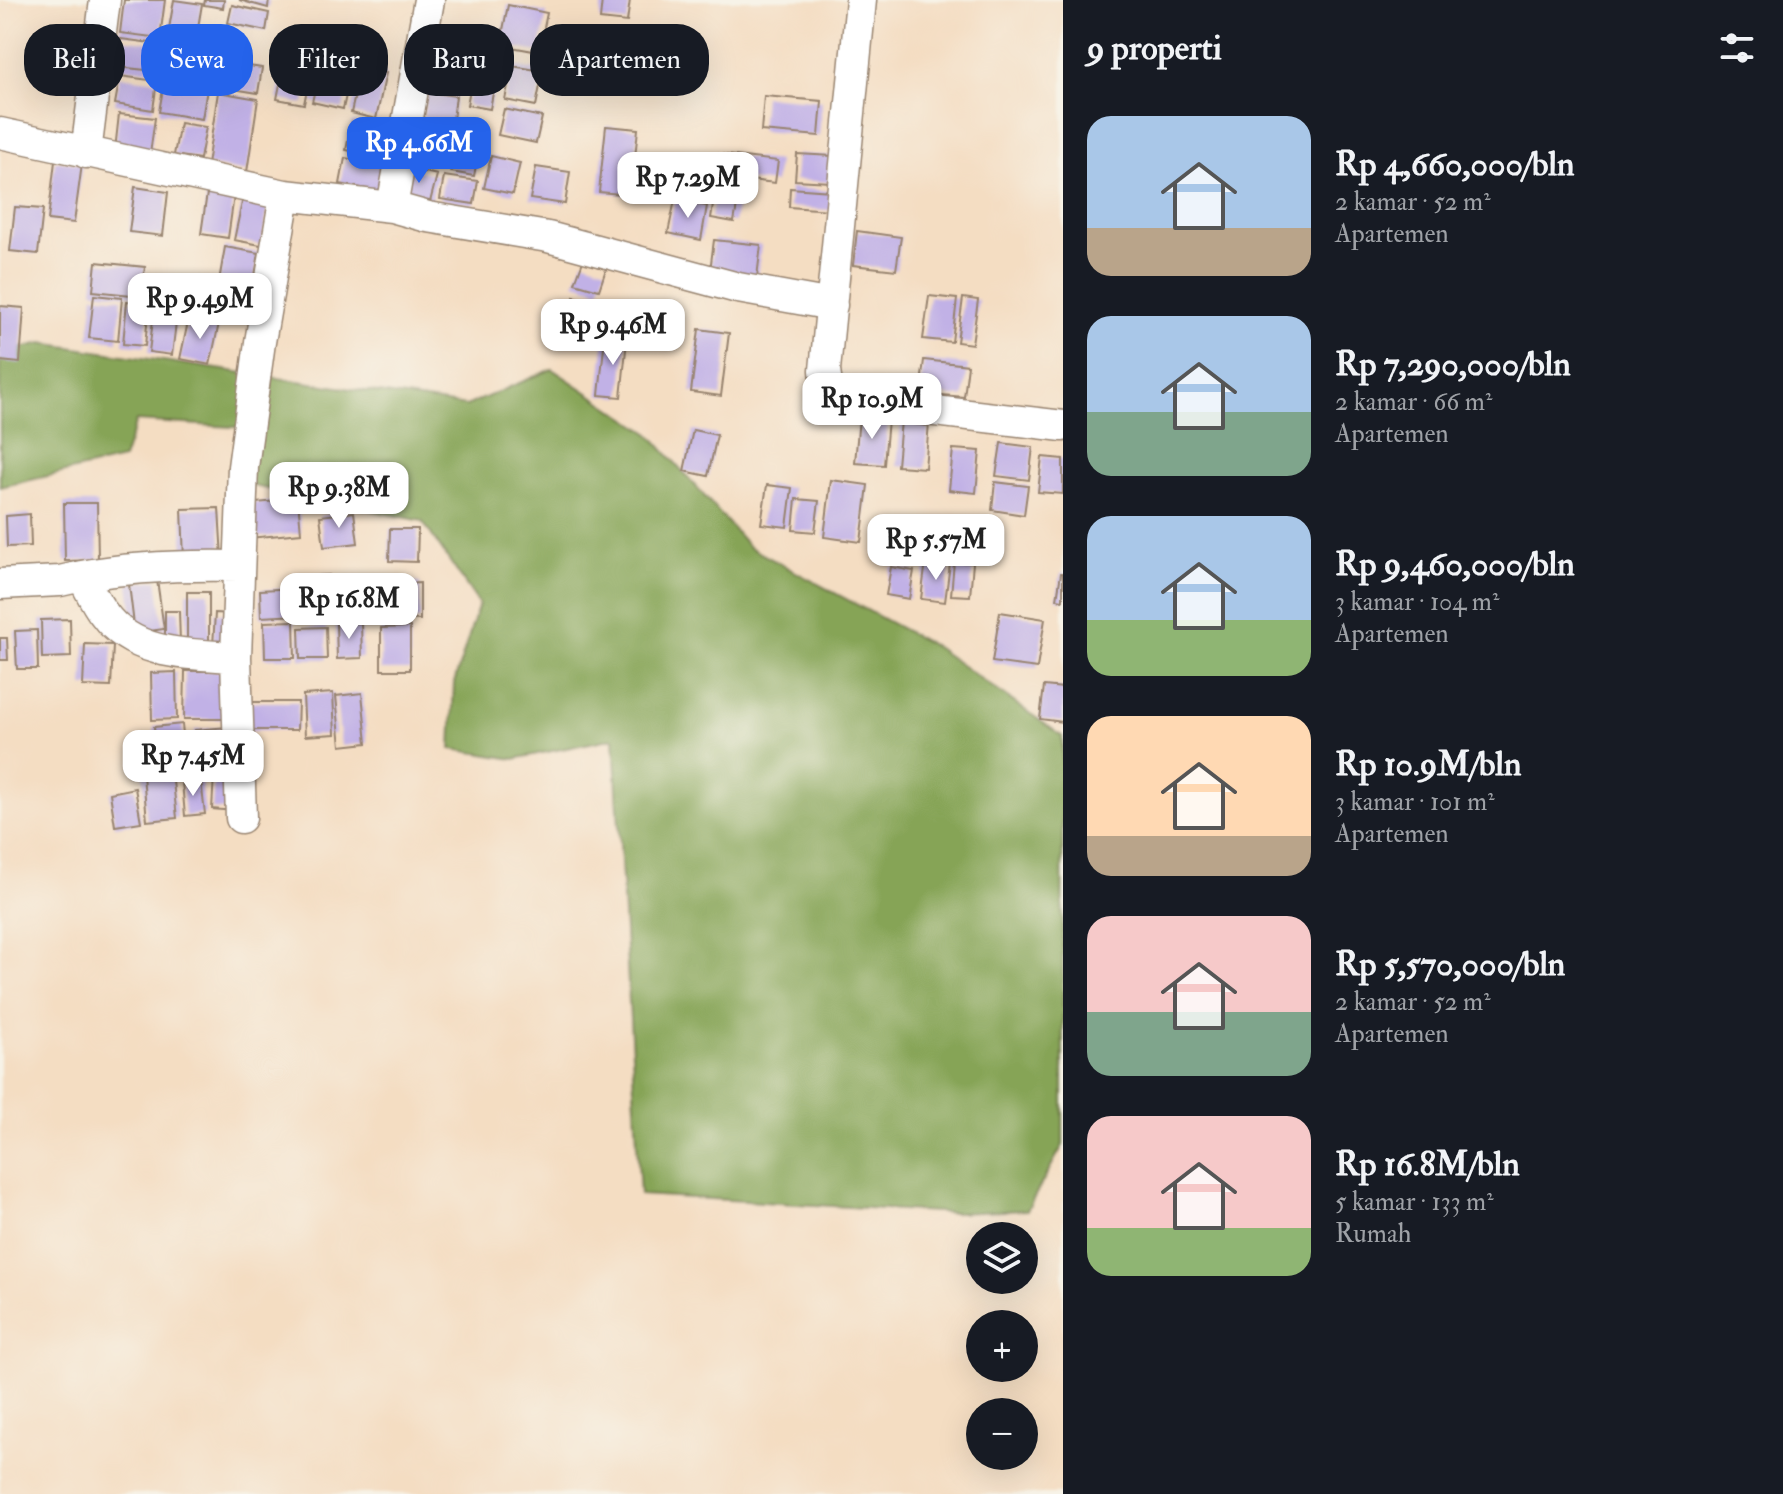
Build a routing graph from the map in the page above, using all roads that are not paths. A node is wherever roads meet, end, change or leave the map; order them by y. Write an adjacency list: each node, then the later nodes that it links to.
1 (105, 0): 5 (street)
2 (429, 0): 7 (street)
3 (861, 0): 8 (street)
4 (0, 133): 5 (street)
5 (86, 153): 6 (street)
6 (285, 195): 7 (street); 10 (street)
7 (392, 207): 8 (street)
8 (832, 305): 9 (street)
9 (1063, 426)
10 (239, 566): 11 (street); 13 (street)
11 (82, 576): 12 (street); 13 (street)
12 (0, 584)
13 (236, 657): 14 (street)
14 (241, 818)

